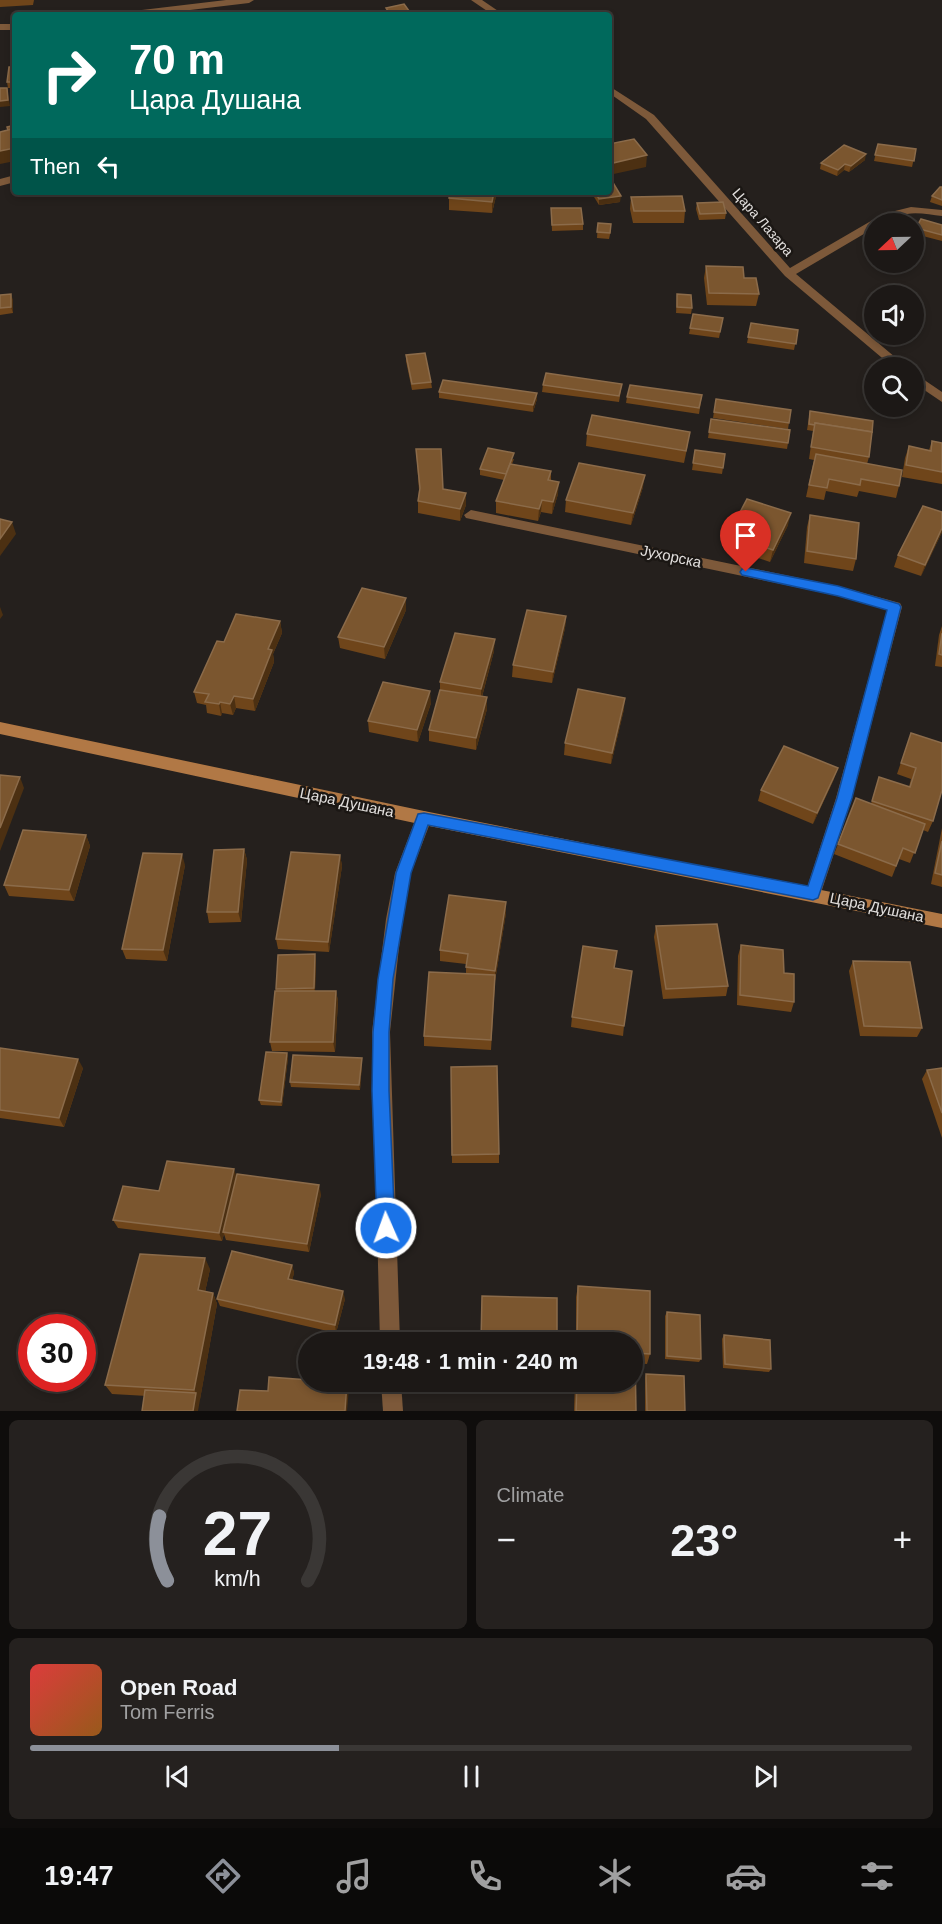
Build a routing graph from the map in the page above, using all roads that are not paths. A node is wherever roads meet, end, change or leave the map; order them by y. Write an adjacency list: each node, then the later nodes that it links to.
1 (249, 0): 3 (street)
2 (477, 0): 4 (street)
3 (149, 12)
4 (495, 12)
5 (612, 91): 7 (street, Цара Лазара)
6 (942, 213): 7 (street)
7 (789, 274): 8 (street, Цара Лазара)
8 (889, 357)
9 (924, 384): 10 (street)
10 (942, 398)
11 (471, 515): 14 (street, Јухорска)
12 (0, 728): 13 (main road, Цара Душана)
13 (424, 819): 14 (main road, Цара Душана); 16 (street)
14 (813, 894): 15 (main road, Цара Душана)
15 (942, 921)
16 (390, 1332)
17 (392, 1392): 18 (street)
18 (393, 1411)

